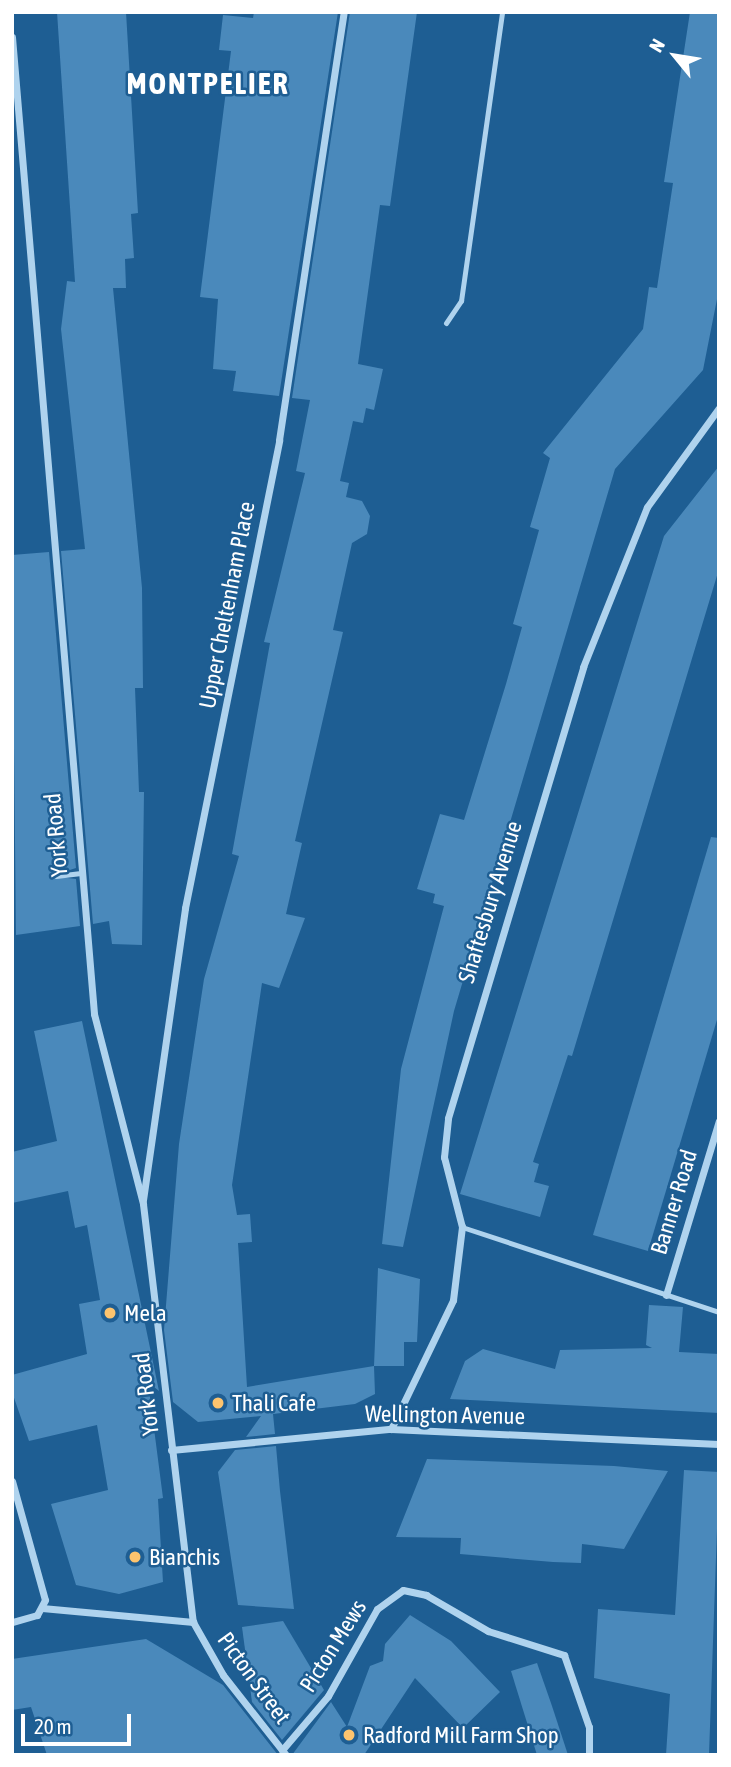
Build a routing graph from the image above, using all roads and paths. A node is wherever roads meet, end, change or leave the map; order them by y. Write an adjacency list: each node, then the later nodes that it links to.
1 (344, 12): 9 (street, Upper Cheltenham Place)
2 (502, 12): 4 (lane)
3 (12, 37): 6 (street, York Road)
4 (446, 323)
5 (719, 408): 10 (street, Shaftesbury Avenue)
6 (79, 873): 7 (lane); 9 (street, York Road)
7 (56, 876)
8 (719, 1121): 11 (street, Banner Road)
9 (143, 1204): 15 (street, York Road)
10 (462, 1227): 11 (lane); 13 (street, Shaftesbury Avenue)
11 (666, 1294): 12 (lane)
12 (719, 1312)
13 (391, 1429): 14 (street, Wellington Avenue); 15 (street, Wellington Avenue)
14 (719, 1444)
15 (172, 1450): 19 (street, York Road)
16 (12, 1481): 17 (street)
17 (42, 1608): 18 (street); 19 (street)
18 (12, 1622)
19 (193, 1622): 20 (street, Picton Street)
20 (284, 1753): 21 (street, Picton Mews)
21 (589, 1755)

